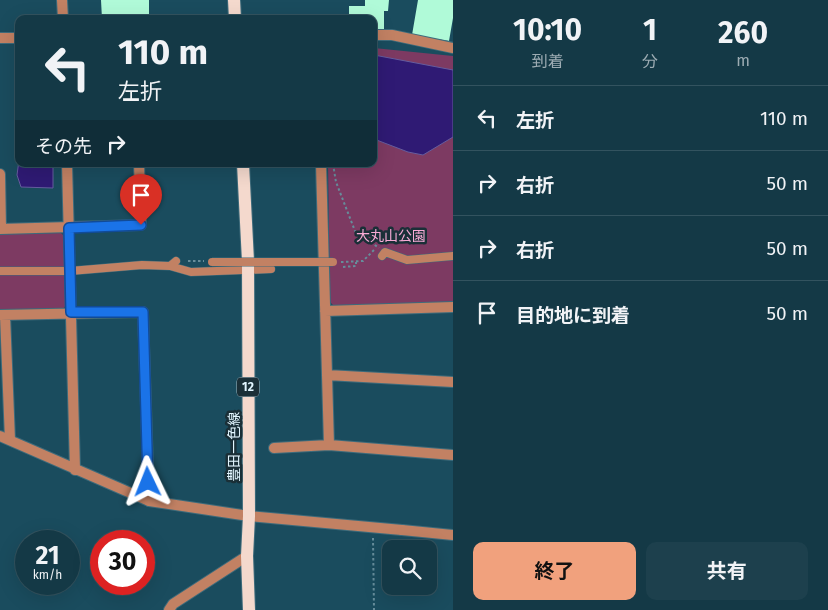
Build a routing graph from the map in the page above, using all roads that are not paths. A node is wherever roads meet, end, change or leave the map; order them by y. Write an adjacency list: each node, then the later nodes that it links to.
1 (62, 0): 3 (street)
2 (234, 0): 4 (main road)
3 (63, 15)
4 (235, 15)
5 (377, 35): 8 (street)
6 (0, 38): 7 (street)
7 (15, 38)
8 (453, 48)
9 (67, 167): 14 (street)
10 (139, 167): 14 (street)
11 (243, 167): 23 (main road, 豊田一色線 / 12)
12 (322, 167): 25 (street)
13 (0, 174): 15 (street)
14 (69, 228): 15 (street); 22 (street)
15 (1, 229)
16 (383, 254): 17 (street)
17 (453, 256)
18 (212, 262): 19 (street, bridge)
19 (333, 262)
20 (270, 269): 23 (street)
21 (0, 271): 22 (street)
22 (70, 271): 23 (street); 26 (street)
23 (248, 271): 36 (main road, 豊田一色線 / 12)
24 (453, 308): 25 (street)
25 (325, 311): 28 (street)
26 (71, 312): 27 (street); 34 (street); 35 (street)
27 (2, 315): 30 (street)
28 (328, 375): 29 (street); 31 (street)
29 (453, 382)
30 (5, 438): 34 (street)
31 (329, 445): 32 (street); 33 (street)
32 (274, 448)
33 (453, 455)
34 (75, 470): 35 (street)
35 (149, 501): 36 (street)
36 (249, 516): 37 (street); 38 (main road, 豊田一色線 / 12)
37 (453, 536)
38 (247, 556): 39 (street); 40 (main road, 豊田一色線 / 12)
39 (169, 610)
40 (249, 610)

